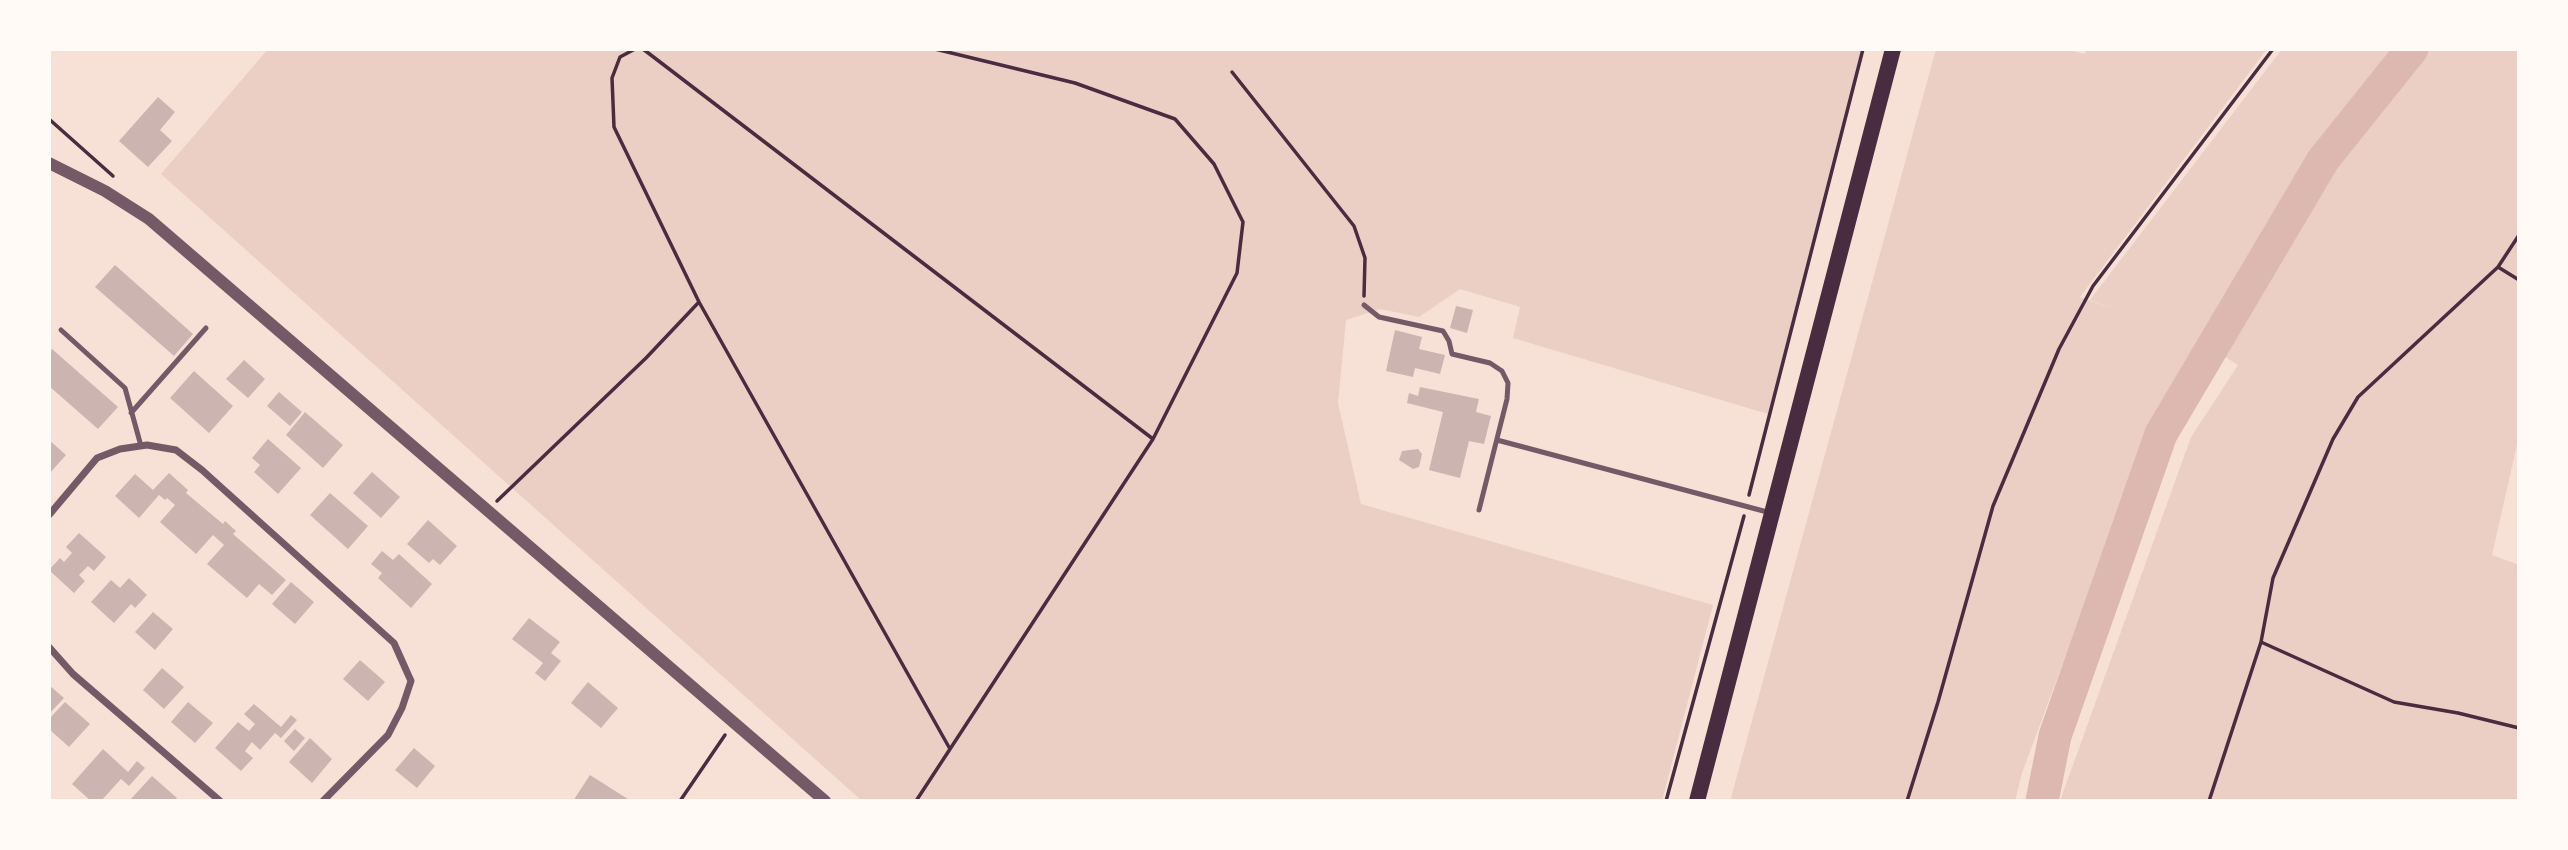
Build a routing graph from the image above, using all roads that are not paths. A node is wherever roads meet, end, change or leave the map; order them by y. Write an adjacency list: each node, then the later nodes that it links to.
1 (1893, 49): 10 (main road)
2 (49, 163): 15 (street)
3 (1364, 305): 7 (lane)
4 (206, 328): 6 (lane)
5 (61, 330): 6 (lane)
6 (131, 413): 8 (lane)
7 (1497, 440): 9 (lane); 10 (lane)
8 (141, 446): 11 (street); 14 (street)
9 (1479, 510)
10 (1772, 513): 16 (main road)
11 (49, 515)
12 (49, 647): 13 (street)
13 (220, 801)
14 (323, 801)
15 (825, 801)
16 (1697, 801)

